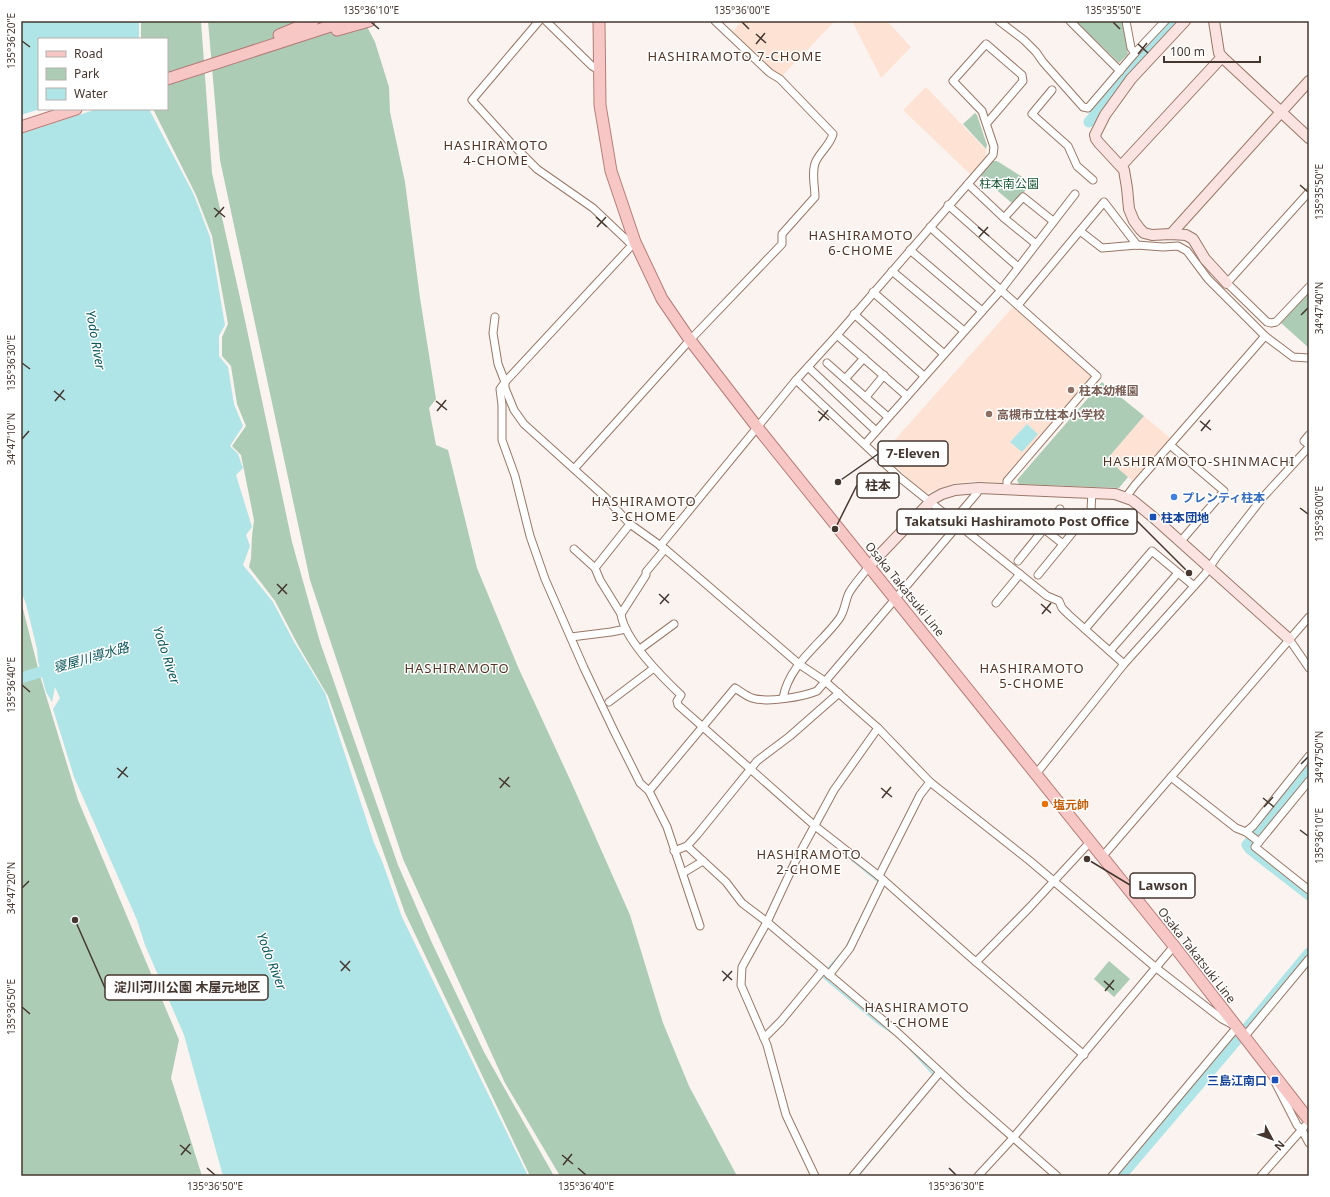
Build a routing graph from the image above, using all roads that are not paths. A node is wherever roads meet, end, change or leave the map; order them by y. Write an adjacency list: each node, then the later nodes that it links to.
1 (313, 21): 15 (main road)
2 (323, 21): 15 (main road)
3 (346, 21): 15 (main road)
4 (370, 21): 15 (main road)
5 (539, 21): 42 (street)
6 (546, 21): 18 (street)
7 (599, 21): 18 (main road, Osaka Takatsuki Line)
8 (715, 21): 59 (street)
9 (999, 21): 19 (street)
10 (1070, 21): 19 (street)
11 (1126, 21): 16 (street)
12 (1165, 21): 16 (street)
13 (1185, 21): 31 (street)
14 (1214, 21): 17 (street)
15 (280, 39): 20 (main road); 21 (main road)
16 (1135, 53): 19 (street)
17 (1222, 57): 26 (street); 31 (street)
18 (599, 70): 42 (main road, Osaka Takatsuki Line)
19 (1120, 71)
20 (168, 72)
21 (168, 79)
22 (1309, 81): 26 (street)
23 (1052, 90): 32 (street)
24 (49, 110): 27 (main road)
25 (73, 110): 29 (main road)
26 (1281, 112): 30 (street); 41 (street)
27 (21, 119)
28 (987, 123): 28 (street); 33 (street)
29 (21, 127)
30 (1309, 138)
31 (1121, 166): 41 (street)
32 (1092, 180)
33 (968, 184): 36 (street); 37 (street)
34 (1309, 192): 48 (street)
35 (1075, 194): 38 (street)
36 (948, 205): 39 (street); 46 (street)
37 (1004, 218): 38 (street); 43 (street)
38 (1053, 221): 43 (street)
39 (930, 227): 45 (street); 50 (street)
40 (1080, 231): 44 (street); 44 (street); 52 (street)
41 (1171, 234): 48 (street)
42 (634, 243): 59 (main road, Osaka Takatsuki Line); 69 (street)
43 (1036, 244): 46 (street)
44 (1137, 245): 58 (street)
45 (910, 250): 47 (street); 53 (street)
46 (1018, 267): 50 (street)
47 (892, 271): 51 (street); 56 (street)
48 (1227, 284): 49 (street)
49 (1309, 287)
50 (1001, 290): 52 (street); 53 (street)
51 (873, 292): 54 (street); 60 (street)
52 (1018, 305): 81 (street)
53 (982, 311): 56 (street)
54 (854, 314): 57 (street); 66 (street)
55 (495, 317): 69 (street)
56 (964, 331): 60 (street)
57 (837, 335): 61 (street); 64 (street)
58 (1264, 336): 62 (street); 77 (street)
59 (690, 340): 73 (main road, Osaka Takatsuki Line); 79 (street)
60 (944, 354): 66 (street)
61 (864, 358): 65 (street); 67 (street)
62 (1309, 358)
63 (827, 364): 67 (street)
64 (808, 367): 68 (street); 74 (street)
65 (884, 375): 70 (street); 71 (street)
66 (924, 376): 70 (street)
67 (845, 379): 71 (street)
68 (796, 380): 73 (street); 76 (street)
69 (505, 382): 79 (street); 109 (street)
70 (907, 396): 72 (street)
71 (866, 397): 72 (street)
72 (888, 417): 74 (street)
73 (757, 427): 92 (street); 95 (main road, Osaka Takatsuki Line)
74 (876, 431): 76 (street)
75 (1309, 435): 78 (street)
76 (865, 444): 84 (street)
77 (1170, 445): 83 (street); 90 (street)
78 (1309, 446): 96 (street)
79 (574, 469): 87 (street)
80 (979, 488): 81 (street); 84 (street); 86 (street)
81 (1007, 489): 82 (street)
82 (1092, 492): 83 (street); 91 (street)
83 (1126, 497): 90 (street)
84 (930, 501): 88 (street); 95 (street)
85 (1060, 509): 89 (street)
86 (961, 512)
87 (630, 524): 92 (street); 97 (street)
88 (959, 524): 99 (street); 102 (street)
89 (1044, 529): 91 (street); 94 (street)
90 (1181, 541): 96 (street)
91 (1063, 544): 100 (street)
92 (663, 547): 104 (street); 113 (street)
93 (574, 549): 97 (street)
94 (1018, 561)
95 (869, 566): 102 (main road, Osaka Takatsuki Line); 113 (street)
96 (1209, 567): 101 (street); 110 (street)
97 (595, 568): 104 (street)
98 (1178, 573): 101 (street); 108 (street); 112 (street)
99 (1020, 574): 103 (street); 108 (street)
100 (1038, 575)
101 (1194, 586): 114 (street)
102 (897, 599): 117 (street); 125 (main road, Osaka Takatsuki Line)
103 (996, 603)
104 (621, 614): 107 (street)
105 (1309, 617): 110 (street)
106 (674, 624): 111 (street)
107 (626, 629): 109 (street); 111 (street)
108 (1085, 629): 112 (street)
109 (571, 637): 129 (street)
110 (1289, 639): 116 (street); 126 (street)
111 (640, 649): 115 (street)
112 (1110, 651): 114 (street)
113 (799, 664): 117 (street); 119 (street)
114 (1124, 664): 125 (street)
115 (654, 668): 120 (street); 121 (street)
116 (1309, 668)
117 (826, 682): 118 (street); 119 (street)
118 (839, 693): 122 (street); 124 (street)
119 (783, 698): 121 (street)
120 (609, 702)
121 (702, 726): 124 (street); 129 (street)
122 (878, 728): 128 (street); 130 (street)
123 (1309, 756): 131 (street)
124 (750, 769): 130 (street); 134 (street)
125 (1036, 774): 132 (main road, Osaka Takatsuki Line)
126 (1171, 777): 131 (street); 136 (street)
127 (1309, 781): 133 (street)
128 (930, 782): 139 (street); 140 (street)
129 (649, 792): 135 (street)
130 (815, 826): 139 (street); 142 (street)
131 (1246, 832): 133 (street)
132 (1090, 842): 136 (main road, Osaka Takatsuki Line); 140 (street)
133 (1259, 842): 141 (street)
134 (687, 846): 135 (street); 137 (street)
135 (674, 851): 138 (street)
136 (1102, 857): 144 (main road, Osaka Takatsuki Line)
137 (703, 862): 138 (street); 142 (street)
138 (683, 873): 143 (street)
139 (881, 878): 146 (street); 148 (street)
140 (1054, 881): 146 (street); 147 (street)
141 (1309, 890)
142 (767, 922): 148 (street); 151 (street)
143 (700, 926)
144 (1174, 946): 147 (street); 149 (main road, Osaka Takatsuki Line)
145 (1309, 959): 150 (street)
146 (976, 962): 152 (street)
147 (1155, 967): 149 (street); 152 (street)
148 (826, 972): 151 (street); 154 (street)
149 (1237, 1027): 150 (main road, Osaka Takatsuki Line); 163 (street)
150 (1245, 1036): 153 (main road, Osaka Takatsuki Line)
151 (764, 1038): 159 (street)
152 (1084, 1055): 157 (street)
153 (1262, 1057): 155 (main road, Osaka Takatsuki Line); 156 (street)
154 (940, 1072): 157 (street); 160 (street)
155 (1309, 1121): 156 (street)
156 (1302, 1130): 158 (street); 164 (street)
157 (1013, 1138): 161 (street); 162 (street)
158 (1309, 1143)
159 (816, 1176)
160 (853, 1176)
161 (978, 1176)
162 (1057, 1176)
163 (1112, 1176)
164 (1261, 1176)

